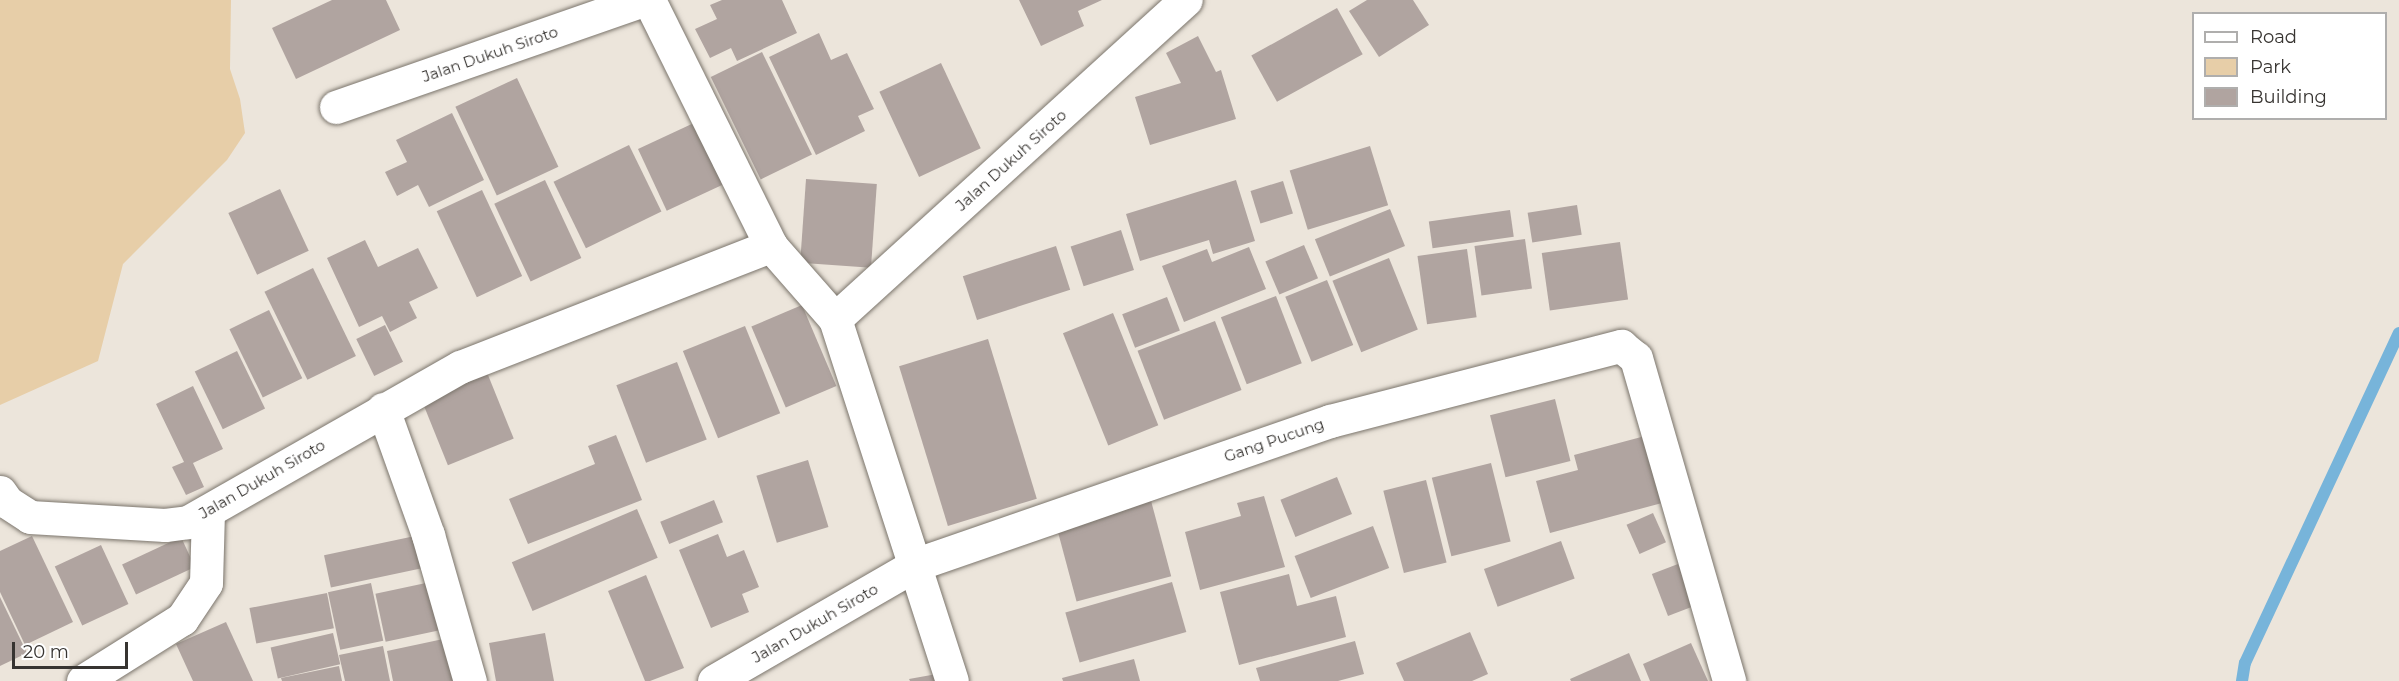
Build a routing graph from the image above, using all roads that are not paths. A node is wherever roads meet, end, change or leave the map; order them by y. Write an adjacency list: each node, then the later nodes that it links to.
1 (643, 0): 4 (street, Jalan Dukuh Siroto)
2 (649, 0): 5 (street)
3 (1186, 0): 6 (street, Jalan Dukuh Siroto)
4 (336, 107)
5 (771, 246): 6 (street); 7 (street, Jalan Dukuh Siroto)
6 (836, 319): 10 (street)
7 (383, 409): 9 (street, Jalan Dukuh Siroto); 12 (street)
8 (0, 492): 9 (street, Jalan Dukuh Siroto)
9 (208, 512): 11 (street)
10 (916, 564): 13 (street, Jalan Dukuh Siroto); 14 (street); 15 (street, Gang Pucung)
11 (83, 681)
12 (470, 681)
13 (714, 681)
14 (952, 681)
15 (1729, 681)

